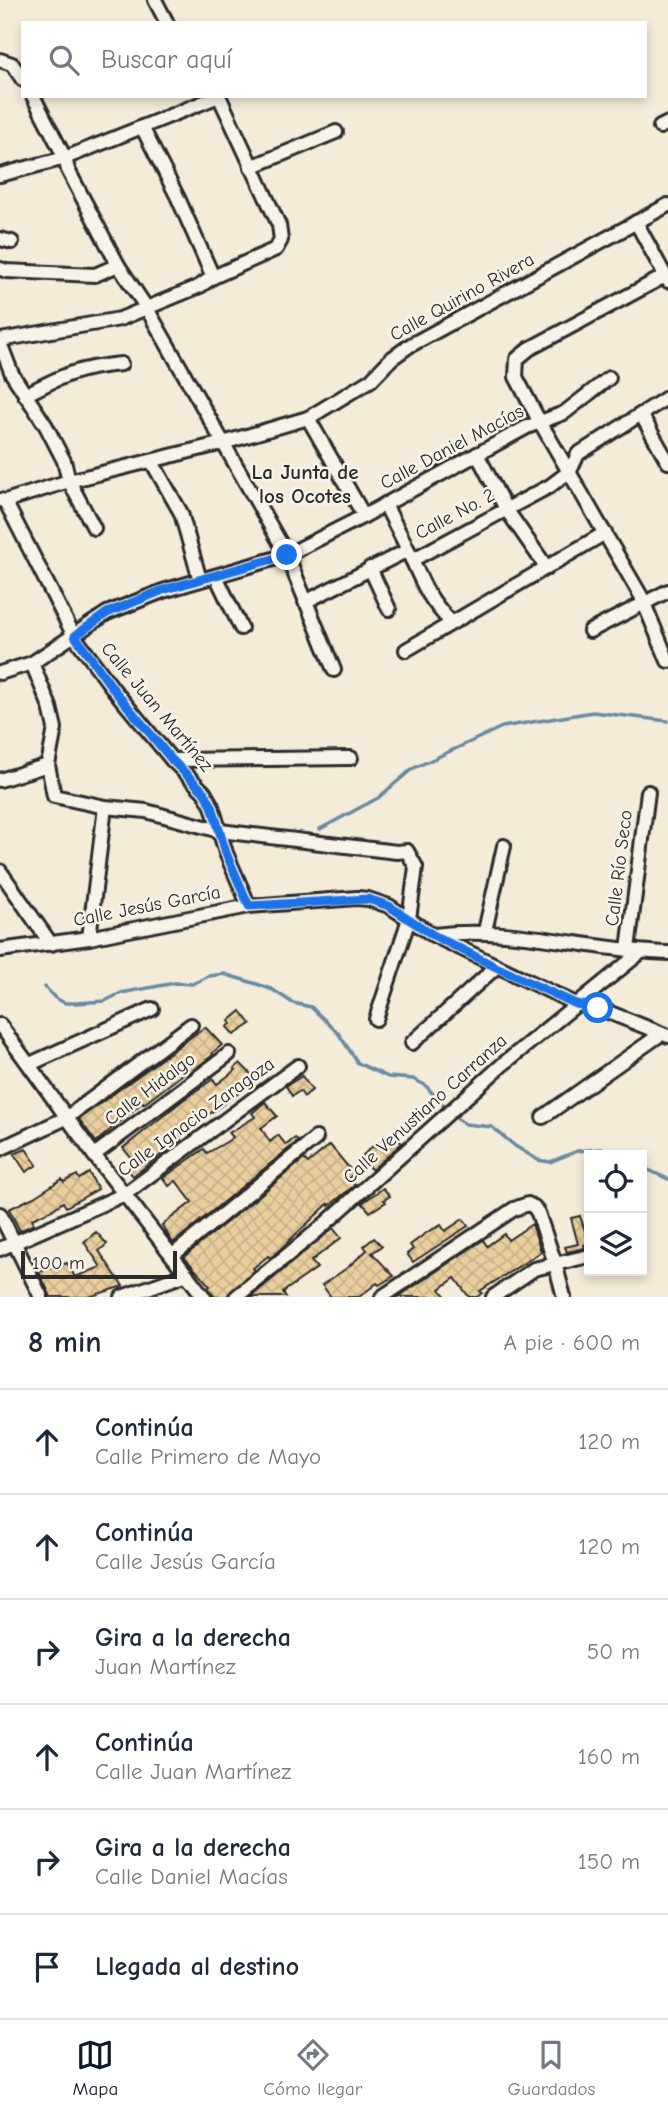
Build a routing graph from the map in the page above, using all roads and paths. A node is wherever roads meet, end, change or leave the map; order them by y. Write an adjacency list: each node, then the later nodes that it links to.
1 (155, 0): 2 (street)
2 (160, 20)
3 (0, 60): 4 (street)
4 (21, 77)
5 (34, 98): 10 (street)
6 (214, 98): 8 (street)
7 (220, 98): 11 (street)
8 (142, 127): 10 (street); 17 (street)
9 (336, 132): 11 (street)
10 (65, 158): 12 (street); 15 (street)
11 (251, 167): 17 (street)
12 (0, 175)
13 (668, 205): 14 (street, Calle Quirino Rivera)
14 (636, 222): 18 (street); 26 (street, Calle Quirino Rivera)
15 (118, 265): 16 (street); 19 (street)
16 (1, 269)
17 (214, 277): 19 (street)
18 (667, 278): 27 (street, Calle Daniel Macías)
19 (146, 307): 20 (street); 28 (street)
20 (0, 342): 23 (street)
21 (121, 364): 23 (street)
22 (609, 378): 27 (street)
23 (25, 395): 33 (street)
24 (668, 397): 25 (street)
25 (642, 416): 31 (street); 32 (street)
26 (308, 418): 28 (street, Calle Quirino Rivera); 37 (street)
27 (538, 419): 29 (street, Calle Daniel Macías); 32 (street)
28 (223, 443): 30 (street, Calle Quirino Rivera); 40 (street)
29 (477, 454): 35 (street, Calle Daniel Macías); 36 (street)
30 (152, 462): 33 (street, Calle Quirino Rivera); 45 (street)
31 (668, 462)
32 (570, 471): 36 (street, Calle No. 2); 39 (street)
33 (69, 481): 34 (street, Calle Quirino Rivera); 38 (street)
34 (2, 501): 53 (street, Calle Juan Martínez)
35 (384, 504): 37 (street, Calle Daniel Macías); 41 (street, Calle No. 2)
36 (506, 509): 41 (street, Calle No. 2); 43 (street)
37 (364, 516): 40 (street, Calle Daniel Macías)
38 (94, 528)
39 (605, 533): 43 (street); 48 (street)
40 (287, 555): 44 (street, Calle Daniel Macías); 47 (street)
41 (410, 555): 42 (street); 50 (street)
42 (370, 568): 47 (street); 49 (street)
43 (547, 568): 50 (street)
44 (216, 576): 45 (street, Calle Daniel Macías); 51 (street)
45 (200, 580): 53 (street, Calle Daniel Macías)
46 (668, 591): 48 (street)
47 (305, 602): 57 (street)
48 (644, 604): 52 (street); 55 (street)
49 (390, 609)
50 (451, 622): 54 (street)
51 (241, 628)
52 (590, 631)
53 (75, 636): 56 (street, Calle Daniel Macías); 60 (street, Calle Juan Martínez)
54 (406, 650)
55 (668, 661)
56 (32, 663): 58 (street, Calle Daniel Macías); 61 (street)
57 (334, 670)
58 (0, 673)
59 (351, 758): 60 (street)
60 (172, 760): 65 (street, Calle Juan Martínez)
61 (48, 765): 62 (street); 64 (street)
62 (0, 780)
63 (648, 792): 75 (street, Calle Río Seco)
64 (105, 807): 65 (street); 72 (street)
65 (220, 831): 68 (street, Calle Juan Martínez); 69 (street)
66 (504, 846): 70 (street)
67 (0, 870): 73 (street)
68 (249, 906): 69 (street, Calle Jesús García); 72 (street, Calle Jesús García)
69 (409, 919): 71 (street, Calle Jesús García); 80 (street)
70 (485, 932): 71 (street); 75 (street)
71 (433, 935): 77 (street, Calle Jesús García)
72 (89, 938): 73 (street, Calle Jesús García)
73 (51, 944): 74 (street, Calle Jesús García)
74 (0, 950)
75 (635, 950): 76 (street); 78 (street, Calle Venustiano Carranza)
76 (668, 953)
77 (496, 967): 78 (street, Calle Jesús García); 84 (street)
78 (576, 1004): 83 (street, Calle Jesús García); 104 (street, Calle Venustiano Carranza)
79 (152, 1009): 86 (street)
80 (376, 1019)
81 (0, 1025): 86 (street)
82 (191, 1025): 89 (street)
83 (664, 1035): 88 (street)
84 (412, 1044)
85 (229, 1054): 92 (street, Calle Hidalgo)
86 (30, 1064): 89 (street)
87 (298, 1066): 93 (street, Calle Ignacio Zaragoza)
88 (542, 1116)
89 (66, 1118): 91 (street); 92 (street)
90 (316, 1138): 97 (street)
91 (0, 1149)
92 (94, 1155): 93 (street)
93 (125, 1194): 95 (street, Calle Ignacio Zaragoza); 97 (street)
94 (0, 1214): 95 (street)
95 (13, 1244): 96 (street, Calle Ignacio Zaragoza); 101 (street)
96 (0, 1249)
97 (173, 1255): 100 (street)
98 (584, 1257): 99 (street)
99 (555, 1263): 105 (street); 106 (street); 107 (street)
100 (187, 1274): 102 (street); 103 (street)
101 (41, 1297)
102 (122, 1297)
103 (204, 1297)
104 (236, 1297)
105 (382, 1297)
106 (493, 1297)
107 (564, 1297)

